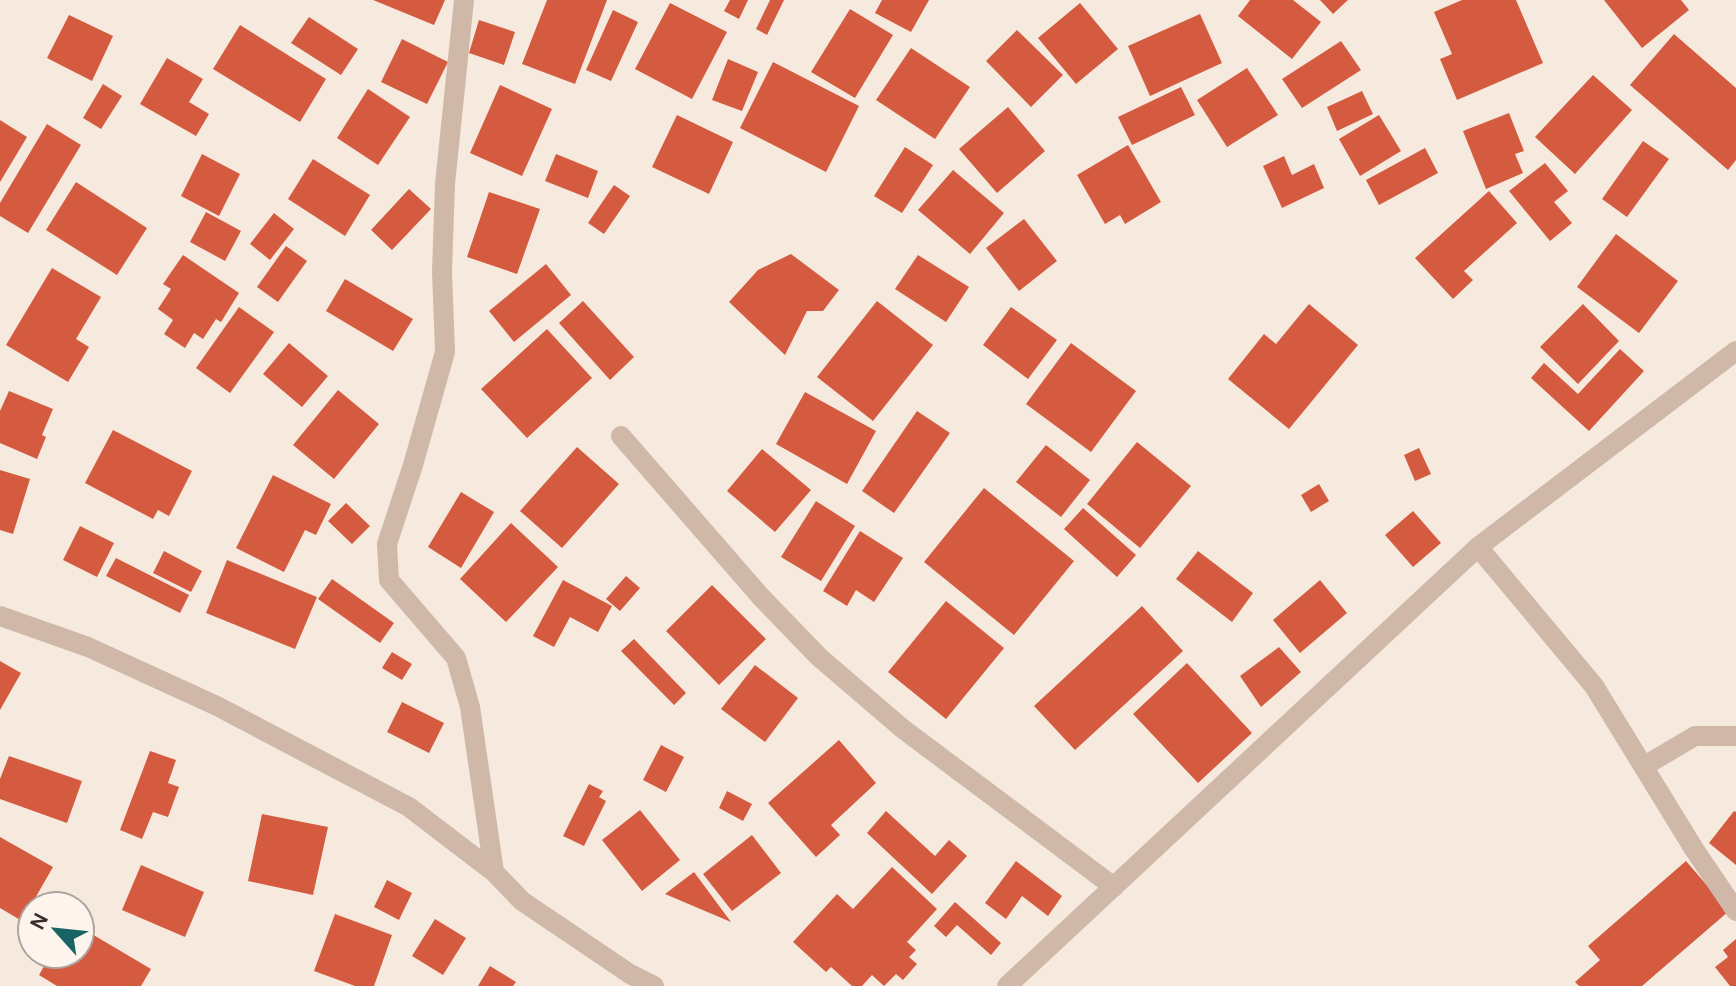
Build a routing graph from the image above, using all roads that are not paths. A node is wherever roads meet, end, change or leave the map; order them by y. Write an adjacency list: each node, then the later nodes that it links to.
1 (464, 0): 8 (street)
2 (1736, 351): 4 (street)
3 (621, 436): 9 (street)
4 (1478, 547): 7 (street); 9 (street)
5 (0, 616): 8 (street)
6 (1736, 736): 7 (street)
7 (1644, 766): 10 (street)
8 (494, 872): 11 (street)
9 (1114, 887): 12 (street)
10 (1736, 911)
11 (654, 986)
12 (1007, 986)

